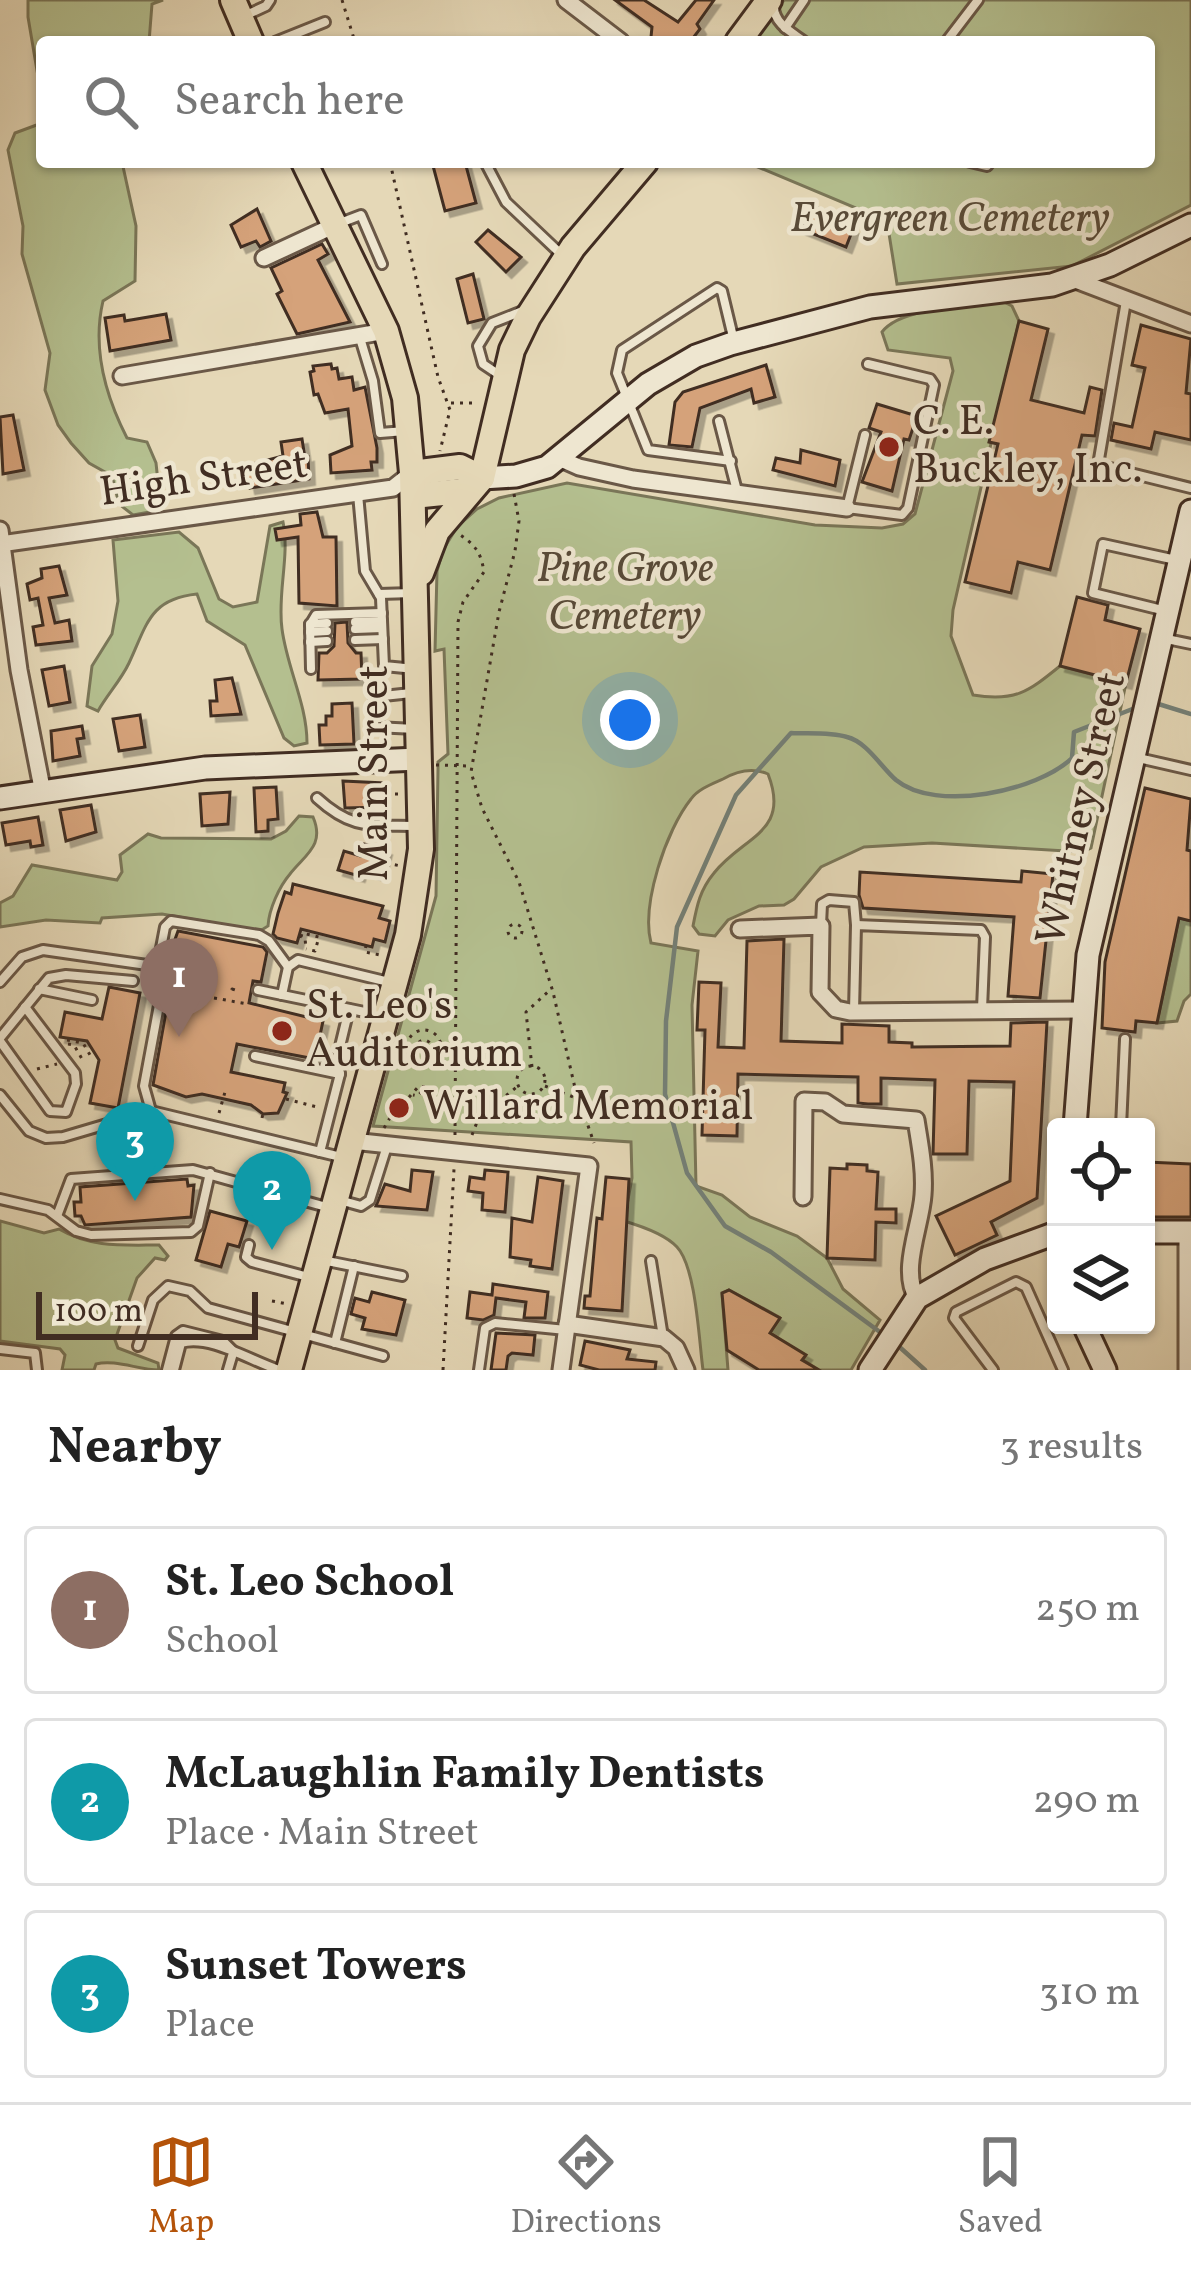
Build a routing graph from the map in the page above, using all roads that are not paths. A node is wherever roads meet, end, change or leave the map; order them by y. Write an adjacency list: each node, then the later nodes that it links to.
1 (270, 0): 6 (lane)
2 (566, 0): 10 (street)
3 (771, 0): 8 (lane); 11 (main road)
4 (804, 0): 8 (lane)
5 (978, 0): 13 (lane)
6 (237, 9)
7 (325, 22): 9 (lane)
8 (785, 28): 12 (lane)
9 (290, 36)
10 (613, 36)
11 (743, 36)
12 (796, 36)
13 (951, 36)
14 (307, 168): 18 (main road, Main Street)
15 (486, 168): 20 (lane)
16 (640, 168): 20 (main road)
17 (1191, 225): 22 (main road)
18 (333, 226): 19 (street); 21 (lane); 25 (main road, Main Street)
19 (264, 258)
20 (565, 258): 34 (main road)
21 (382, 263)
22 (1072, 279): 23 (street); 26 (main road)
23 (1126, 299): 24 (street); 36 (lane)
24 (1191, 324)
25 (373, 334): 28 (street); 35 (main road, Main Street)
26 (735, 342): 29 (main road); 29 (lane)
27 (868, 364): 39 (lane)
28 (122, 376)
29 (629, 398): 32 (main road); 33 (lane)
30 (719, 421): 33 (lane)
31 (865, 435): 39 (lane)
32 (561, 459): 34 (main road); 37 (street)
33 (731, 461): 37 (lane)
34 (482, 478): 35 (main road); 43 (main road)
35 (406, 486): 38 (street, High Street); 43 (main road, Main Street)
36 (1191, 488)
37 (736, 493): 39 (street)
38 (358, 494): 41 (street, High Street); 44 (lane)
39 (847, 508)
40 (1191, 511): 42 (main road, Whitney Street)
41 (1, 539): 56 (street)
42 (1179, 560): 45 (main road, Whitney Street); 45 (lane)
43 (415, 592): 44 (lane); 51 (main road, Main Street)
44 (379, 594): 46 (lane)
45 (1167, 611): 48 (main road, Whitney Street)
46 (382, 625): 46 (lane); 47 (lane); 51 (lane)
47 (310, 632): 47 (lane); 50 (lane)
48 (1161, 638): 49 (lane); 53 (main road, Whitney Street)
49 (1191, 644)
50 (310, 669)
51 (417, 681): 52 (main road, Main Street); 52 (lane)
52 (418, 729): 54 (main road, Main Street)
53 (1133, 757): 55 (lane); 74 (main road, Whitney Street)
54 (427, 762): 56 (main road); 59 (main road, Main Street)
55 (1191, 770)
56 (43, 793): 57 (main road)
57 (0, 798)
58 (317, 798): 59 (lane)
59 (420, 826): 67 (main road, Main Street)
60 (856, 925): 61 (lane); 75 (lane); 76 (lane)
61 (821, 926): 62 (street); 76 (street)
62 (740, 929)
63 (288, 968): 64 (lane); 67 (lane); 70 (lane)
64 (157, 969): 66 (lane); 83 (lane)
65 (134, 981): 68 (lane)
66 (0, 982)
67 (394, 983): 77 (main road, Main Street)
68 (39, 989): 71 (lane); 72 (lane)
69 (258, 991): 70 (lane)
70 (281, 995): 73 (lane)
71 (92, 1000)
72 (25, 1007): 78 (lane); 78 (lane)
73 (349, 1009): 77 (lane); 81 (lane)
74 (1082, 1010): 75 (street); 84 (main road, Whitney Street)
75 (982, 1011): 76 (street)
76 (854, 1012)
77 (385, 1017): 87 (main road, Main Street)
78 (0, 1040)
79 (1125, 1040): 85 (lane)
80 (255, 1056): 81 (lane)
81 (340, 1074): 88 (lane)
82 (0, 1095): 83 (lane)
83 (151, 1111): 88 (lane)
84 (1076, 1118)
85 (1121, 1118)
86 (386, 1138): 87 (street); 92 (lane); 103 (street)
87 (349, 1149): 88 (lane); 92 (main road, Main Street)
88 (320, 1152)
89 (210, 1173): 92 (lane); 93 (lane); 93 (lane)
90 (803, 1197): 102 (street)
91 (0, 1199): 93 (lane)
92 (334, 1204): 100 (main road, Main Street)
93 (57, 1216)
94 (1155, 1232): 95 (main road)
95 (1189, 1232): 125 (street)
96 (1047, 1236): 102 (main road)
97 (249, 1245): 100 (lane)
98 (651, 1261): 106 (lane)
99 (354, 1266): 100 (lane); 101 (lane); 107 (lane)
100 (316, 1269): 104 (main road, Main Street)
101 (402, 1276)
102 (912, 1305): 114 (main road)
103 (567, 1327): 106 (street); 119 (lane); 120 (street)
104 (299, 1334): 107 (lane); 108 (lane); 118 (main road, Main Street)
105 (1088, 1334): 124 (main road)
106 (664, 1338): 121 (street)
107 (335, 1343): 111 (lane)
108 (138, 1346)
109 (0, 1349): 115 (lane)
110 (233, 1353): 112 (lane); 113 (lane); 116 (lane)
111 (383, 1356)
112 (231, 1367)
113 (258, 1367): 117 (lane)
114 (870, 1369)
115 (37, 1370)
116 (170, 1370)
117 (279, 1370)
118 (290, 1370)
119 (479, 1370)
120 (561, 1370)
121 (686, 1370)
122 (993, 1370): 123 (lane)
123 (1063, 1370)
124 (1105, 1370)
125 (1187, 1370)

